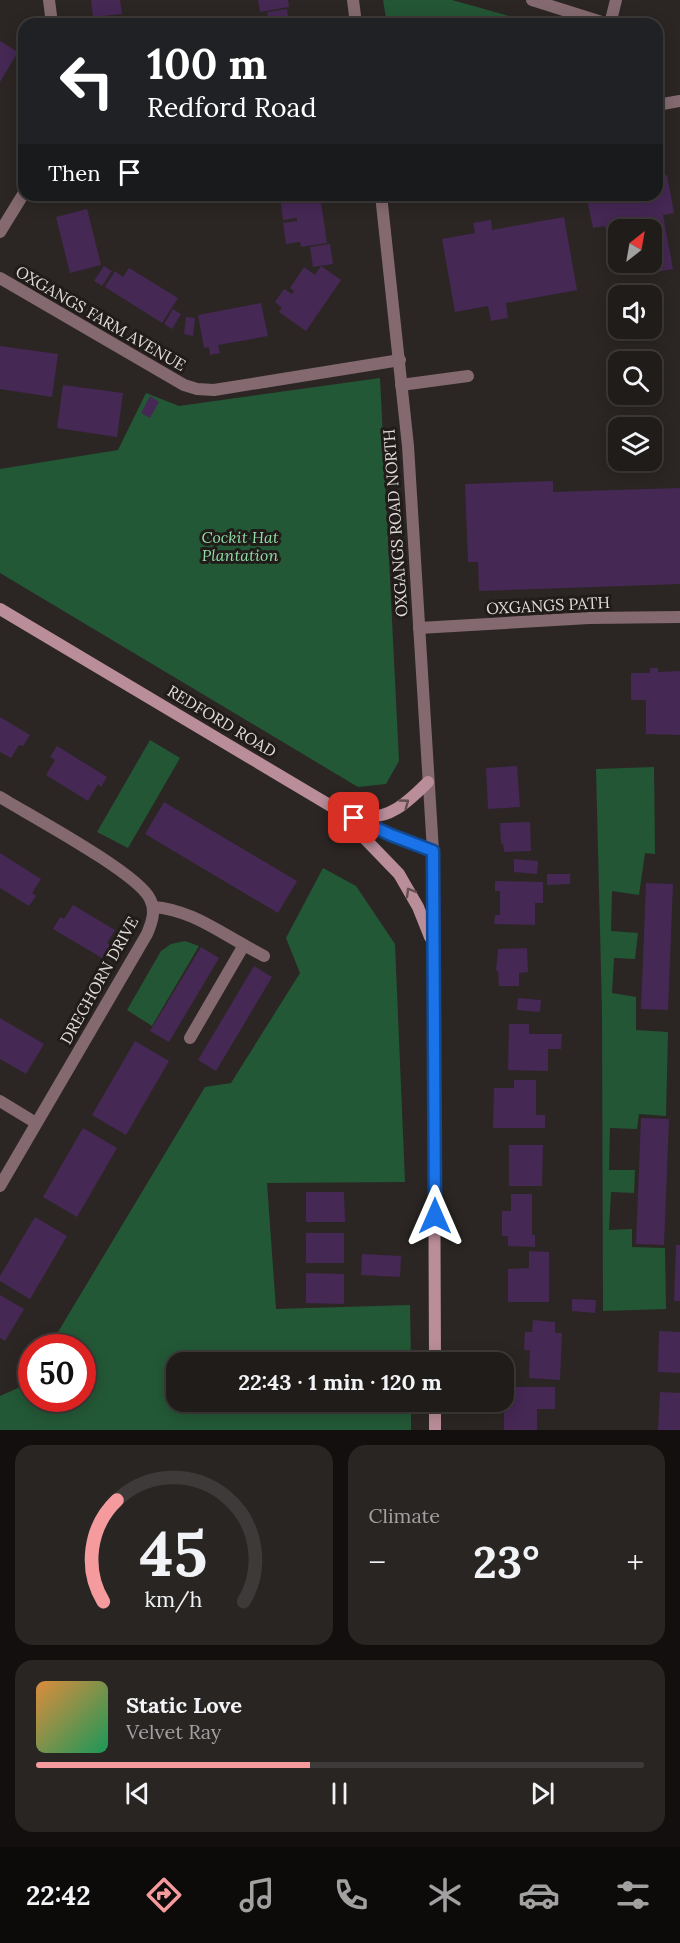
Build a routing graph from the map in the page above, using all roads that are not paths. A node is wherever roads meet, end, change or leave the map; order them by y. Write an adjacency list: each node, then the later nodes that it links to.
1 (49, 0): 5 (street)
2 (352, 0): 6 (street)
3 (532, 0): 7 (street)
4 (616, 0): 8 (street)
5 (51, 18)
6 (355, 18)
7 (590, 18)
8 (611, 18)
9 (680, 101): 10 (street)
10 (663, 104)
11 (19, 201): 13 (street)
12 (382, 201): 15 (street, OXGANGS ROAD NORTH)
13 (0, 232)
14 (0, 278): 15 (street, OXGANGS FARM AVENUE)
15 (400, 360): 17 (street, OXGANGS ROAD NORTH)
16 (468, 376): 17 (street)
17 (402, 385): 20 (street, OXGANGS ROAD NORTH)
18 (0, 609): 23 (main road, REDFORD ROAD)
19 (680, 617): 20 (street, OXGANGS PATH)
20 (419, 628): 21 (street, OXGANGS ROAD NORTH)
21 (428, 782): 23 (main road, one-way to 21); 24 (street, OXGANGS ROAD NORTH)
22 (0, 798): 25 (street)
23 (336, 809): 24 (main road, REDFORD ROAD); 27 (main road, one-way to 23)
24 (433, 851): 27 (main road)
25 (153, 907): 26 (street, DREGHORN DRIVE); 31 (street, DREGHORN DRIVE)
26 (244, 945): 28 (street, DREGHORN DRIVE); 29 (street)
27 (434, 946): 33 (main road)
28 (264, 956)
29 (190, 1038)
30 (0, 1101): 31 (street)
31 (36, 1123): 32 (street, DREGHORN DRIVE)
32 (0, 1186)
33 (435, 1352)
34 (435, 1412): 35 (main road)
35 (435, 1430)

